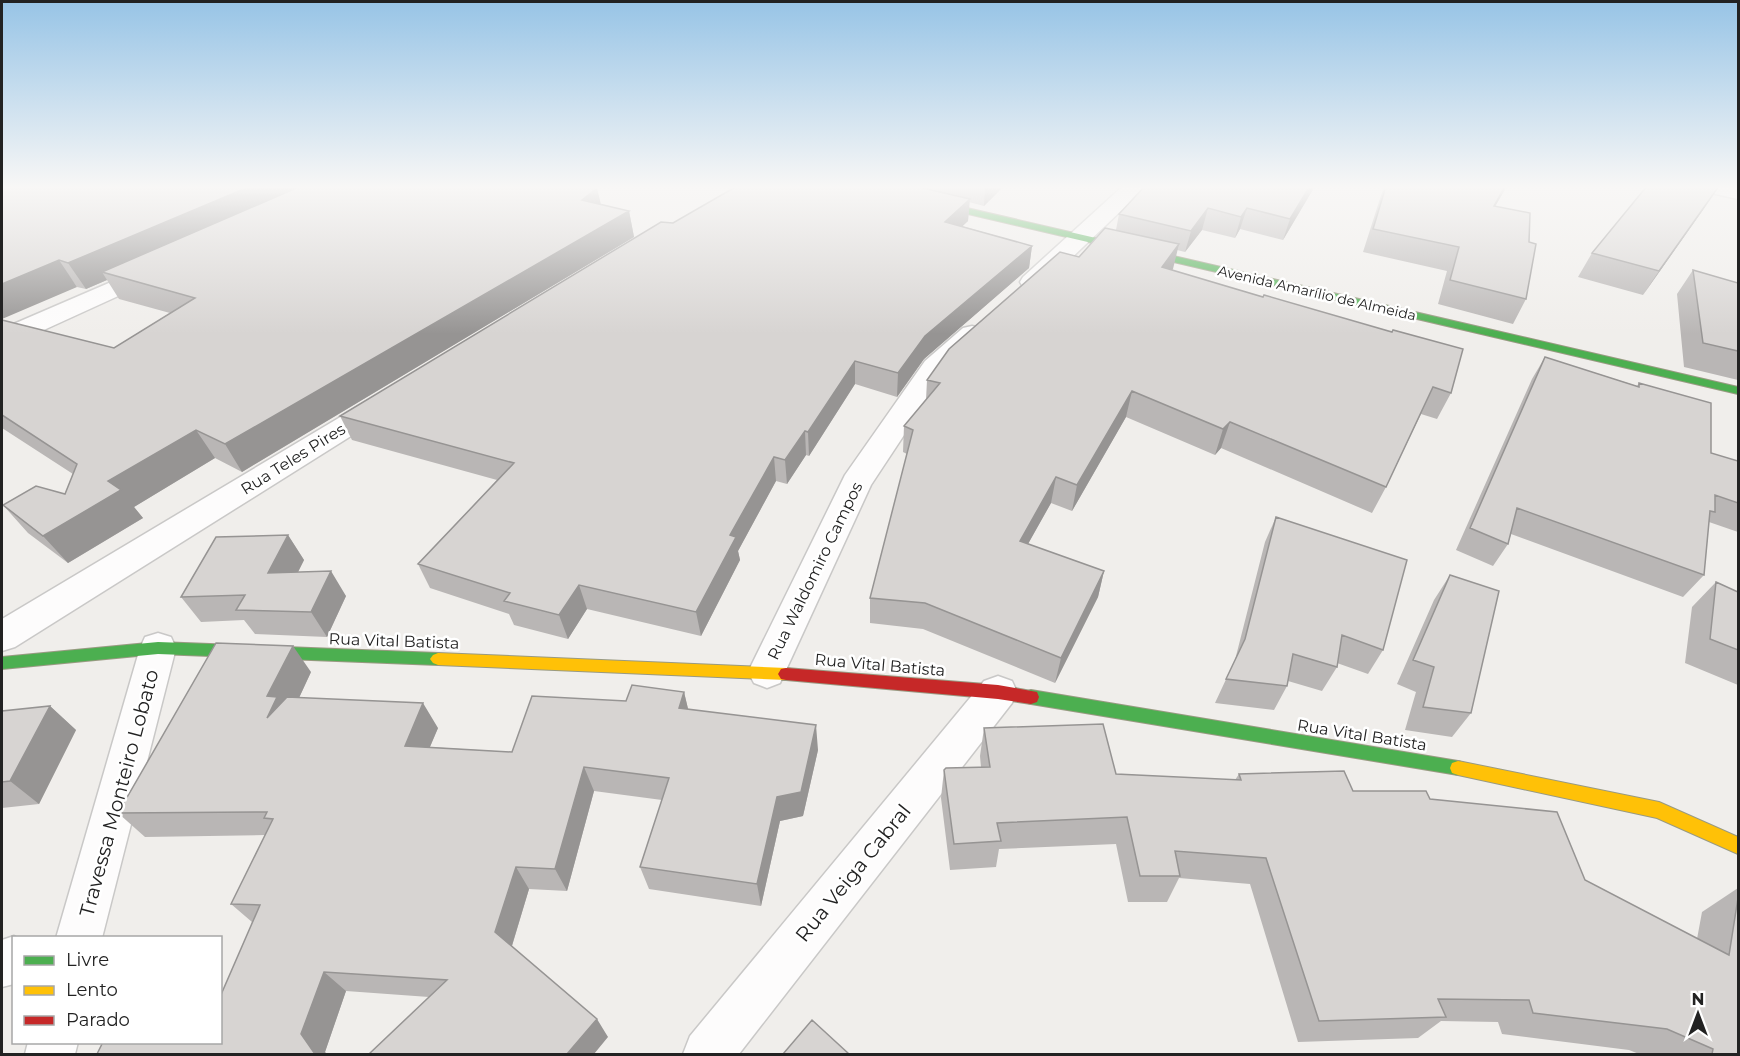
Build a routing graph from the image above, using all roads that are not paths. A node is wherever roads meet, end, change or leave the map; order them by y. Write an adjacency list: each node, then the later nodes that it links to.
1 (1066, 235): 3 (street, Avenida Amarílio de Almeida)
2 (1085, 235): 3 (street, Rua Waldomiro Campos)
3 (1081, 239): 7 (street, Avenida Amarílio de Almeida); 11 (street, Rua Waldomiro Campos)
4 (172, 262): 5 (street)
5 (2, 339)
6 (405, 390): 8 (street, Rua Teles Pires)
7 (1738, 391)
8 (2, 637)
9 (158, 648): 10 (street, Rua Vital Batista); 11 (street, Rua Vital Batista); 14 (street, Travessa Monteiro Lobato)
10 (2, 663)
11 (767, 672): 12 (street, Rua Vital Batista)
12 (998, 692): 13 (street, Rua Vital Batista); 15 (street, Rua Veiga Cabral)
13 (1738, 846)
14 (80, 936)
15 (708, 1054)

